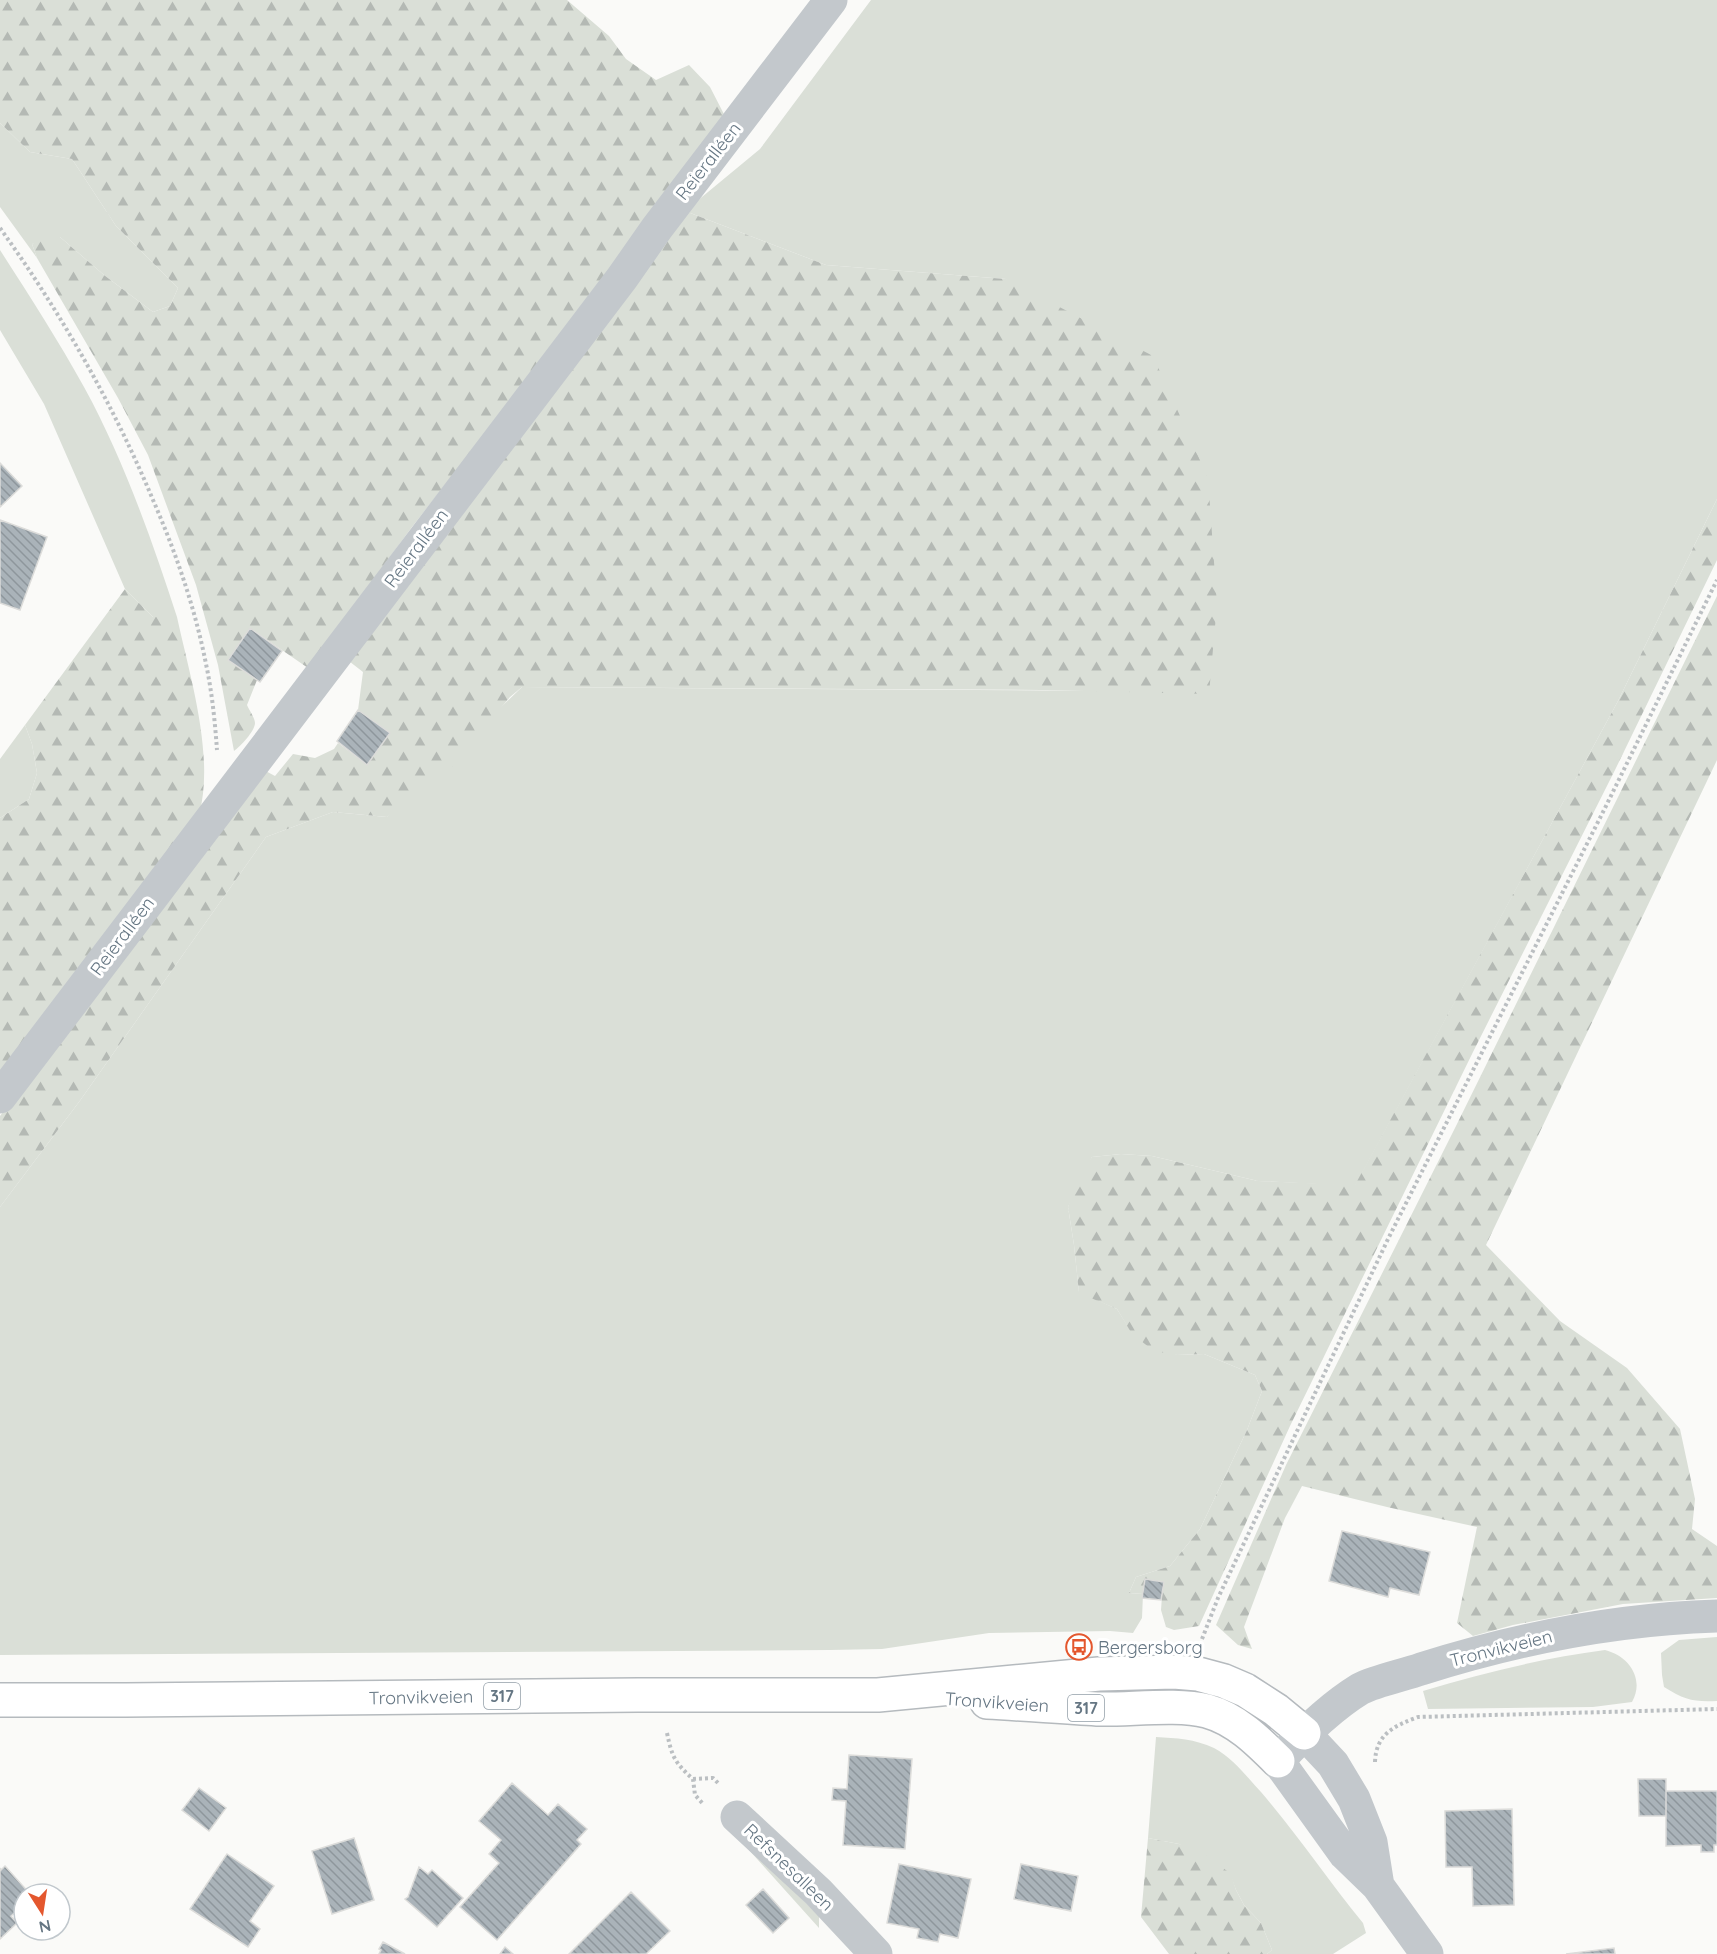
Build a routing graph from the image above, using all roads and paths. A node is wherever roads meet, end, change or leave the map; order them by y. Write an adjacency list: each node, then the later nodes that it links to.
1 (831, 0): 4 (street, Reieralléen)
2 (0, 228): 4 (path)
3 (1717, 580): 7 (path)
4 (223, 804): 5 (street, Reieralléen)
5 (0, 1097)
6 (1717, 1616): 12 (street, Tronvikveien)
7 (1200, 1646)
8 (878, 1695): 9 (main road, Tronvikveien / 317); 12 (main road, Tronvikveien / 317); 13 (main road, Tronvikveien / 317)
9 (0, 1700)
10 (1717, 1709): 14 (path)
11 (667, 1733): 15 (path, Refsnesalleen)
12 (1304, 1733): 13 (street, Tronvikveien); 16 (street)
13 (1278, 1761): 16 (street)
14 (1375, 1767)
15 (737, 1817): 17 (street, Refsnesalleen)
16 (1378, 1886): 18 (street)
17 (876, 1954)
18 (1427, 1954)

